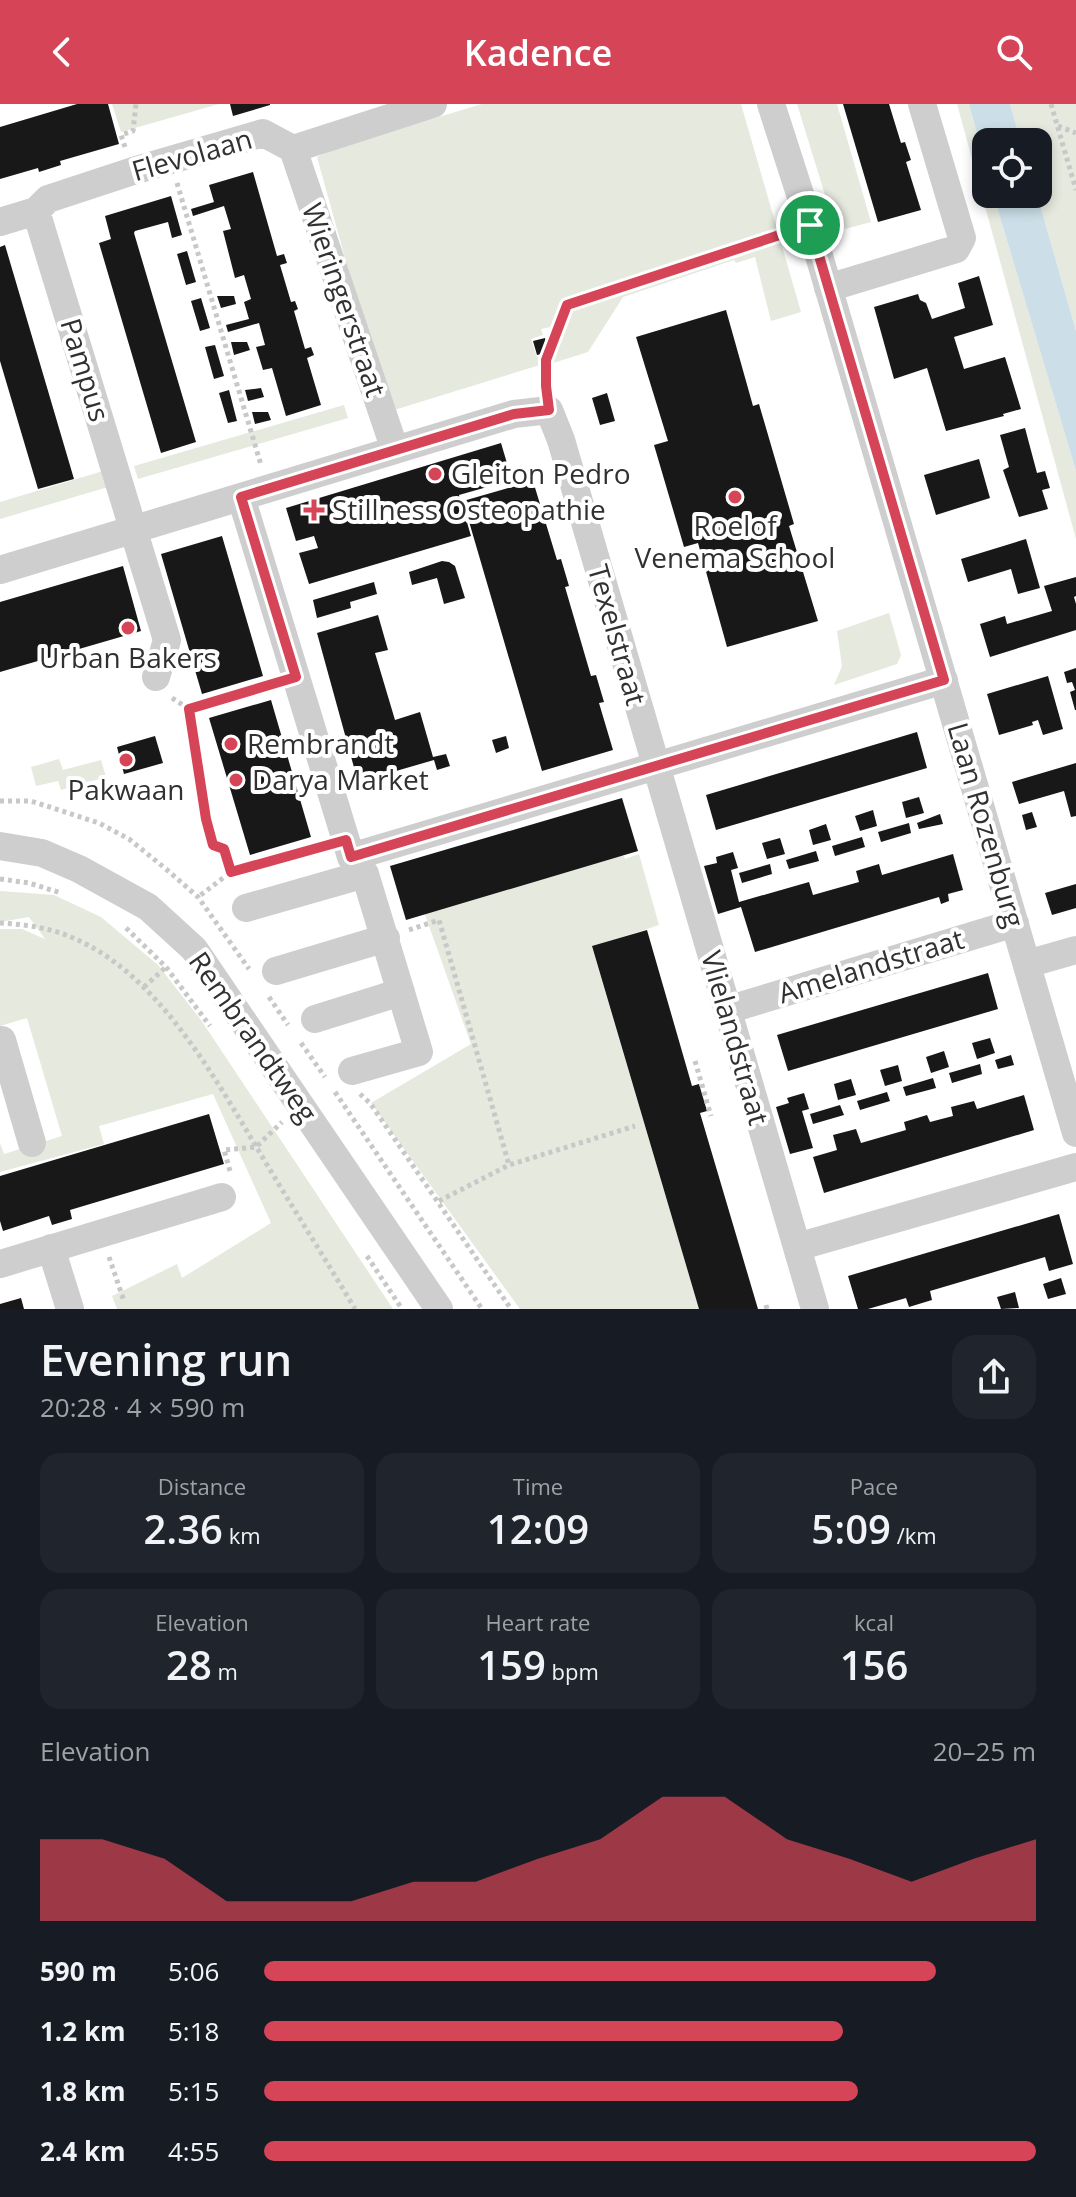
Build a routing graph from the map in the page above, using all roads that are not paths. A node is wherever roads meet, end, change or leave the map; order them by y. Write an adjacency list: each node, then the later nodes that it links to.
1 (433, 104): 4 (street, Flevolaan)
2 (771, 104): 7 (street, Laan Rozenburg)
3 (922, 104): 7 (street)
4 (293, 149): 5 (street, Flevolaan); 8 (street, Wieringerstraat)
5 (36, 211): 6 (street, Flevolaan); 10 (street, Pampus)
6 (0, 222)
7 (828, 288): 12 (street, Laan Rozenburg)
8 (395, 450): 9 (street); 14 (street, Texelstraat)
9 (241, 497): 10 (street); 16 (street)
10 (133, 530): 11 (street); 13 (street)
11 (0, 570)
12 (944, 680): 14 (street); 18 (street, Laan Rozenburg)
13 (161, 686)
14 (655, 766): 16 (street); 24 (street, Vlielandstraat)
15 (0, 846): 36 (street, Rembrandtweg)
16 (354, 857): 17 (street); 19 (street)
17 (246, 908)
18 (1015, 923): 21 (street, Laan Rozenburg); 24 (street, Amelandstraat)
19 (386, 938): 22 (street); 23 (street)
20 (1076, 950): 21 (street)
21 (1027, 964): 28 (street, Laan Rozenburg)
22 (276, 971)
23 (401, 992): 25 (street); 27 (street)
24 (727, 1010): 32 (street, Vlielandstraat)
25 (315, 1019)
26 (0, 1040): 29 (street)
27 (346, 1082)
28 (1076, 1133)
29 (32, 1143)
30 (1076, 1167): 32 (street)
31 (222, 1197): 33 (street)
32 (797, 1247): 37 (street, Vlielandstraat)
33 (51, 1248): 34 (street); 35 (street)
34 (0, 1264)
35 (70, 1309)
36 (439, 1309)
37 (815, 1309)

